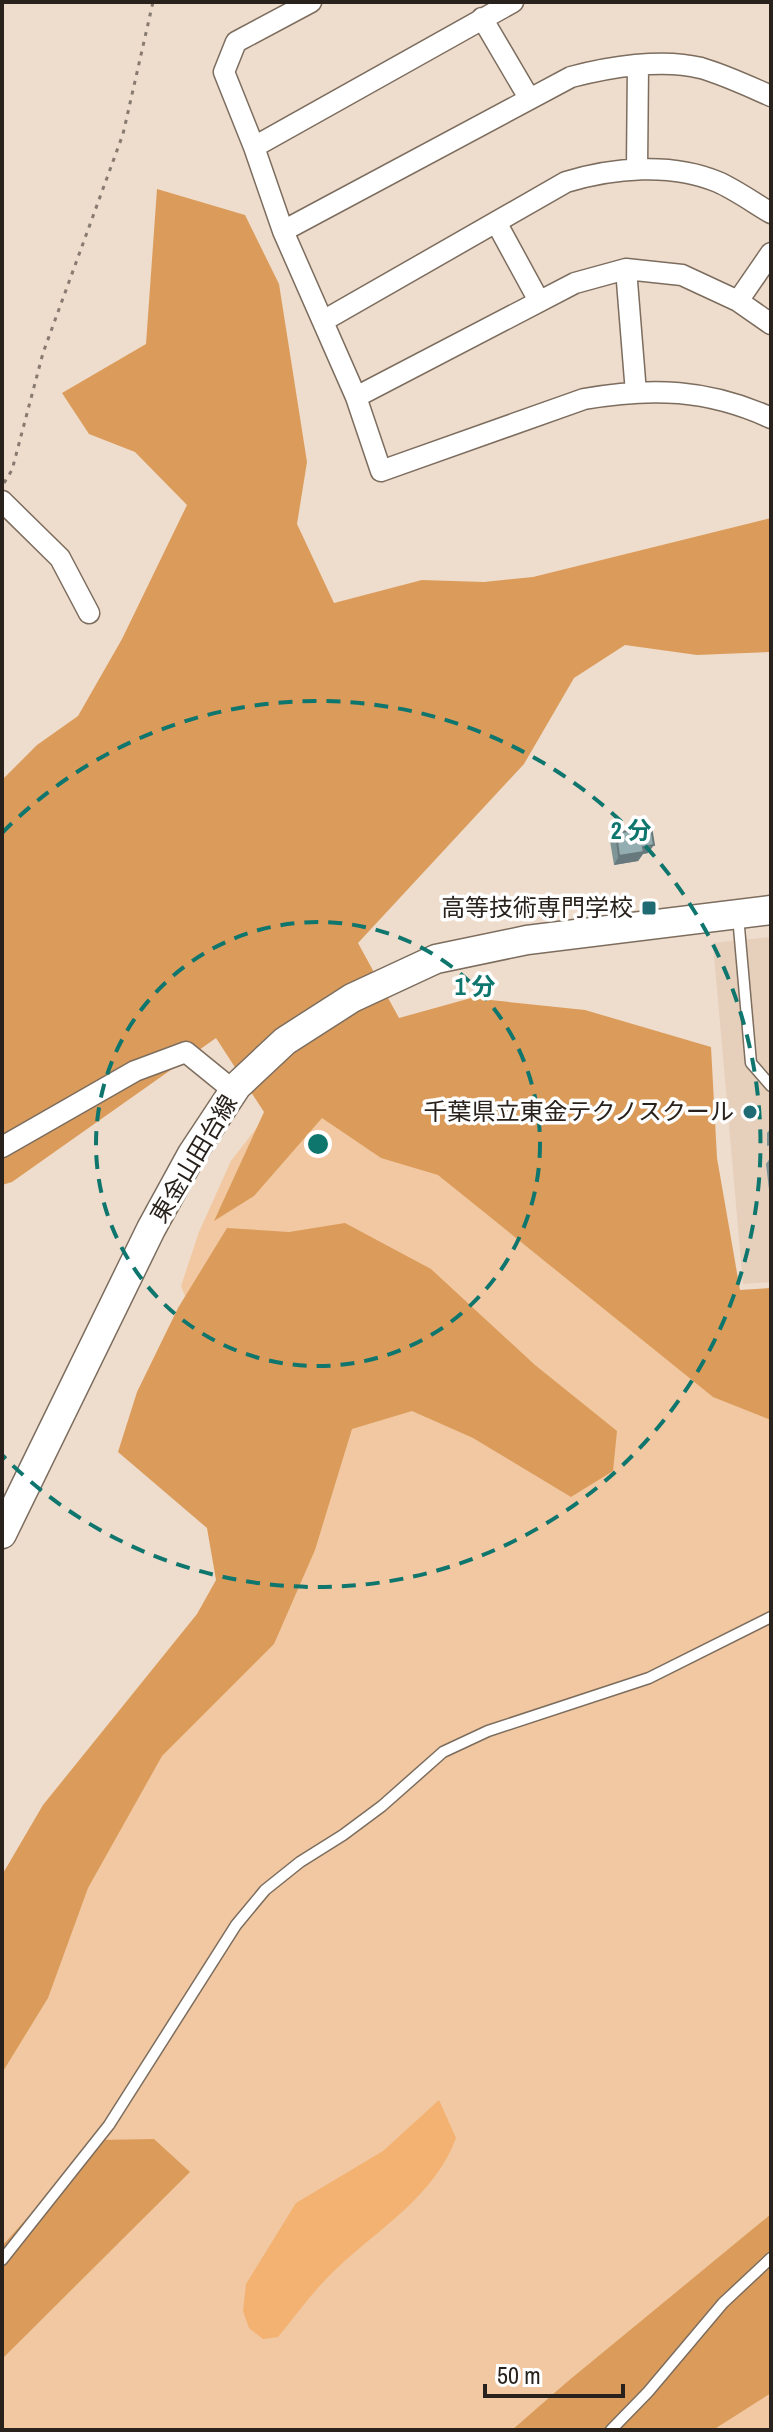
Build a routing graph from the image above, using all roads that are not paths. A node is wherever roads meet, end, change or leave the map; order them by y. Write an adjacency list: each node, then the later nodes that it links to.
1 (311, 2): 7 (street)
2 (513, 2): 3 (street)
3 (482, 18): 6 (street); 7 (street)
4 (638, 65): 5 (street); 6 (street); 8 (street)
5 (771, 96)
6 (529, 98): 11 (street)
7 (254, 147): 11 (street)
8 (637, 168): 9 (street); 10 (street)
9 (771, 213)
10 (496, 222): 14 (street); 16 (street)
11 (283, 231): 16 (street)
12 (771, 253): 15 (street)
13 (626, 269): 14 (street); 15 (street); 18 (street)
14 (539, 301): 19 (street)
15 (738, 301): 17 (street)
16 (323, 321): 19 (street)
17 (771, 324)
18 (636, 393): 19 (street); 20 (street)
19 (356, 397)
20 (771, 418)
21 (2, 501): 22 (street)
22 (89, 613)
23 (771, 910): 24 (main road, 東金山田台線)
24 (738, 913): 25 (lane); 26 (main road, 東金山田台線)
25 (771, 1086)
26 (234, 1091): 27 (street); 28 (main road, 東金山田台線)
27 (2, 1147)
28 (2, 1534)
29 (771, 1617): 31 (lane)
30 (771, 2258): 32 (lane)
31 (2, 2260)
32 (611, 2430)

